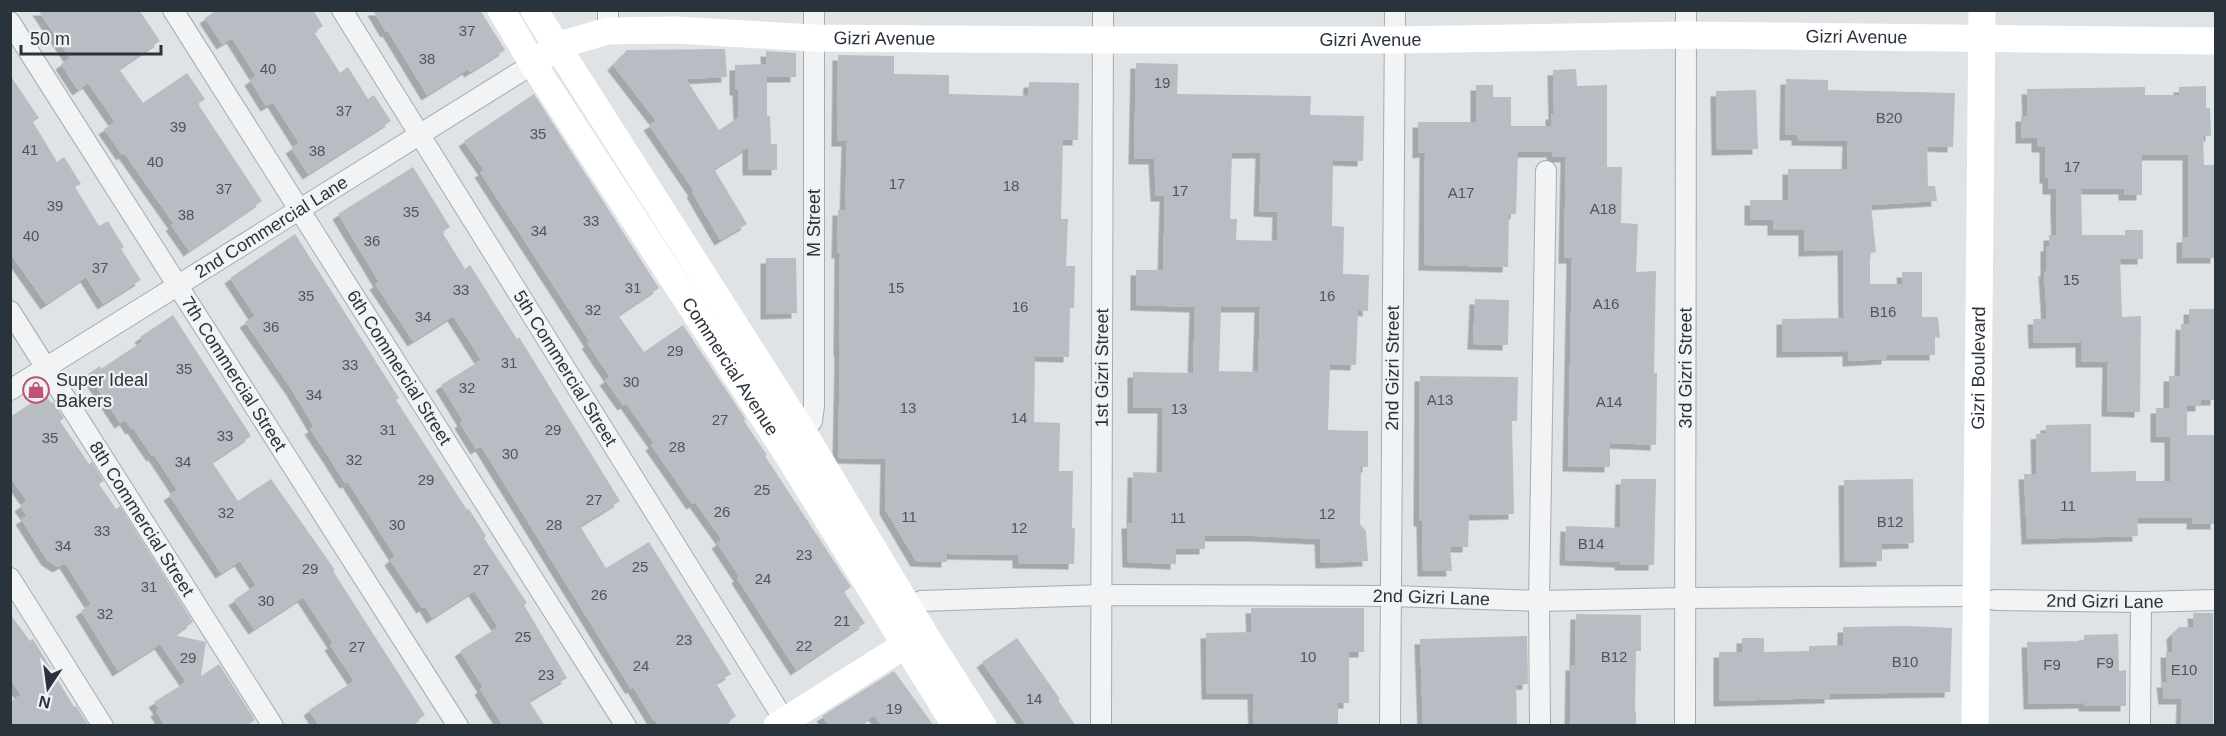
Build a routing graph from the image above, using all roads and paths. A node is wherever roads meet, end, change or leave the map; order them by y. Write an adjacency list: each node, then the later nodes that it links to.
1 (173, 10): 22 (street, 6th Commercial Street)
2 (342, 10): 20 (street, 5th Commercial Street)
3 (501, 10): 19 (main road, Commercial Avenue)
4 (534, 10): 18 (main road, Commercial Avenue)
5 (814, 10): 13 (street, M Street)
6 (1103, 10): 15 (street, 1st Gizri Street)
7 (1395, 10): 16 (street, 2nd Gizri Street)
8 (1982, 10): 14 (main road, Gizri Boulevard)
9 (1999, 10): 14 (main road, Gizri Boulevard)
10 (608, 21): 13 (main road, Gizri Avenue); 18 (main road, Gizri Avenue)
11 (10, 22): 23 (street, 7th Commercial Street)
12 (1686, 23): 14 (main road, Gizri Avenue); 16 (main road, Gizri Avenue); 31 (street, 3rd Gizri Street)
13 (814, 38): 15 (main road, Gizri Avenue); 27 (street, M Street)
14 (1990, 39): 17 (main road, Gizri Avenue); 32 (main road, Gizri Boulevard)
15 (1102, 40): 16 (main road, Gizri Avenue); 29 (street, 1st Gizri Street)
16 (1395, 40): 30 (street, 2nd Gizri Street)
17 (2216, 41)
18 (556, 46): 19 (main road, Gizri Avenue); 27 (main road, Commercial Avenue)
19 (533, 64): 20 (street, 2nd Commercial Lane); 36 (main road, Commercial Avenue)
20 (419, 135): 22 (street, 2nd Commercial Lane); 38 (street, 5th Commercial Street)
21 (1546, 171): 34 (street)
22 (299, 210): 23 (street, 2nd Commercial Lane); 42 (street, 6th Commercial Street)
23 (179, 284): 25 (street, 2nd Commercial Lane); 41 (street, 7th Commercial Street)
24 (10, 311): 25 (street, 8th Commercial Street)
25 (46, 368): 26 (street, 2nd Commercial Lane); 40 (street, 8th Commercial Street)
26 (10, 390)
27 (803, 432): 36 (main road, Commercial Avenue)
28 (10, 579): 39 (street)
29 (1102, 595): 30 (street, 2nd Gizri Lane); 36 (street, 2nd Gizri Lane); 45 (street, 1st Gizri Street)
30 (1391, 596): 34 (street, 2nd Gizri Lane); 46 (street, 2nd Gizri Street)
31 (1686, 597): 32 (street, 2nd Gizri Lane); 34 (street, 2nd Gizri Lane); 48 (street, 3rd Gizri Street)
32 (1985, 598): 35 (street, 2nd Gizri Lane); 49 (main road, Gizri Boulevard); 50 (main road, Gizri Boulevard)
33 (2216, 600): 35 (street, 2nd Gizri Lane)
34 (1539, 601): 47 (street)
35 (2141, 602): 51 (street)
36 (898, 612): 37 (main road, Commercial Avenue)
37 (915, 640): 38 (main road); 43 (main road, Commercial Avenue); 44 (main road, Commercial Avenue)
38 (784, 724)
39 (104, 726)
40 (273, 726)
41 (459, 726)
42 (626, 726)
43 (956, 726)
44 (983, 726)
45 (1101, 726)
46 (1390, 726)
47 (1540, 726)
48 (1685, 726)
49 (1976, 726)
50 (1994, 726)
51 (2140, 726)

